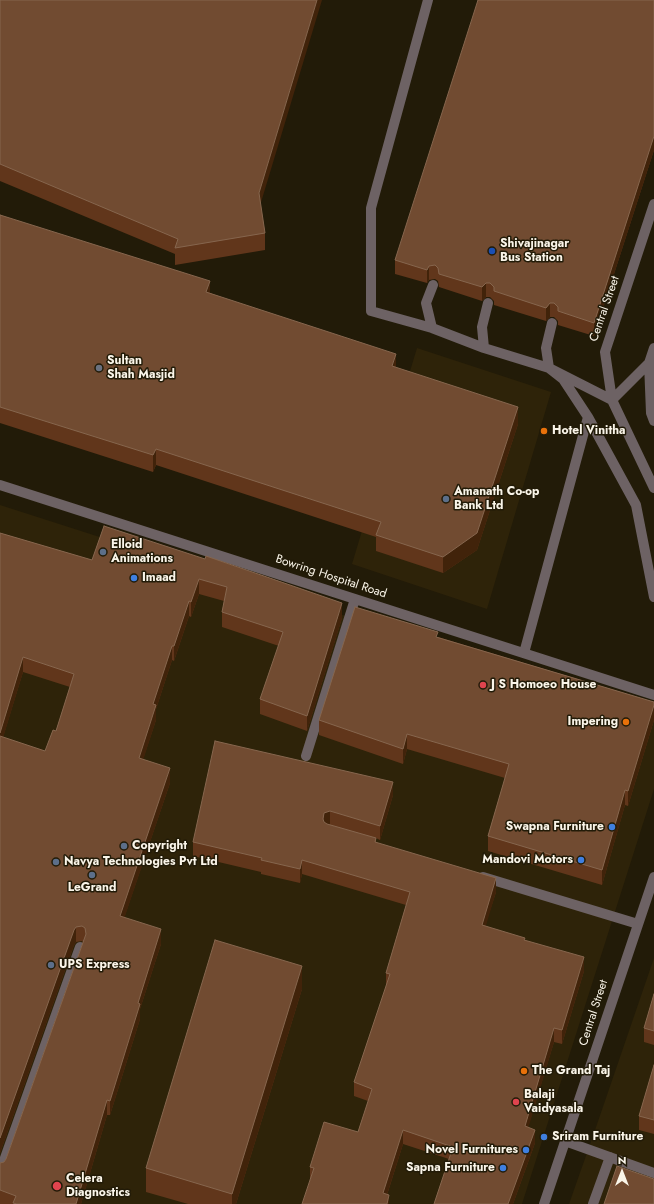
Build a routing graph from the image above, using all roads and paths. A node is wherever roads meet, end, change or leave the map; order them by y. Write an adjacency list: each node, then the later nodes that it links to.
1 (428, 0): 6 (street)
2 (654, 204): 11 (street, Central Street)
3 (433, 285): 6 (street)
4 (488, 303): 7 (street)
5 (552, 323): 10 (street)
6 (432, 328): 7 (street)
7 (484, 348): 10 (street)
8 (654, 348): 9 (street)
9 (649, 364): 11 (street); 13 (street)
10 (549, 368): 11 (street); 12 (street)
11 (612, 400): 15 (street, Central Street)
12 (588, 417): 16 (street); 18 (street)
13 (654, 421)
14 (0, 485): 17 (street, Bowring Hospital Road)
15 (654, 488)
16 (654, 597)
17 (355, 599): 18 (street, Bowring Hospital Road); 20 (street)
18 (524, 653): 19 (street, Bowring Hospital Road)
19 (654, 695)
20 (306, 756)
21 (474, 874): 23 (street)
22 (654, 876): 23 (street, Central Street)
23 (638, 924): 25 (street, Central Street)
24 (80, 947): 27 (street)
25 (565, 1141): 26 (street); 29 (street, Central Street)
26 (610, 1157): 28 (street); 30 (street)
27 (0, 1172)
28 (654, 1173)
29 (544, 1204)
30 (593, 1204)

